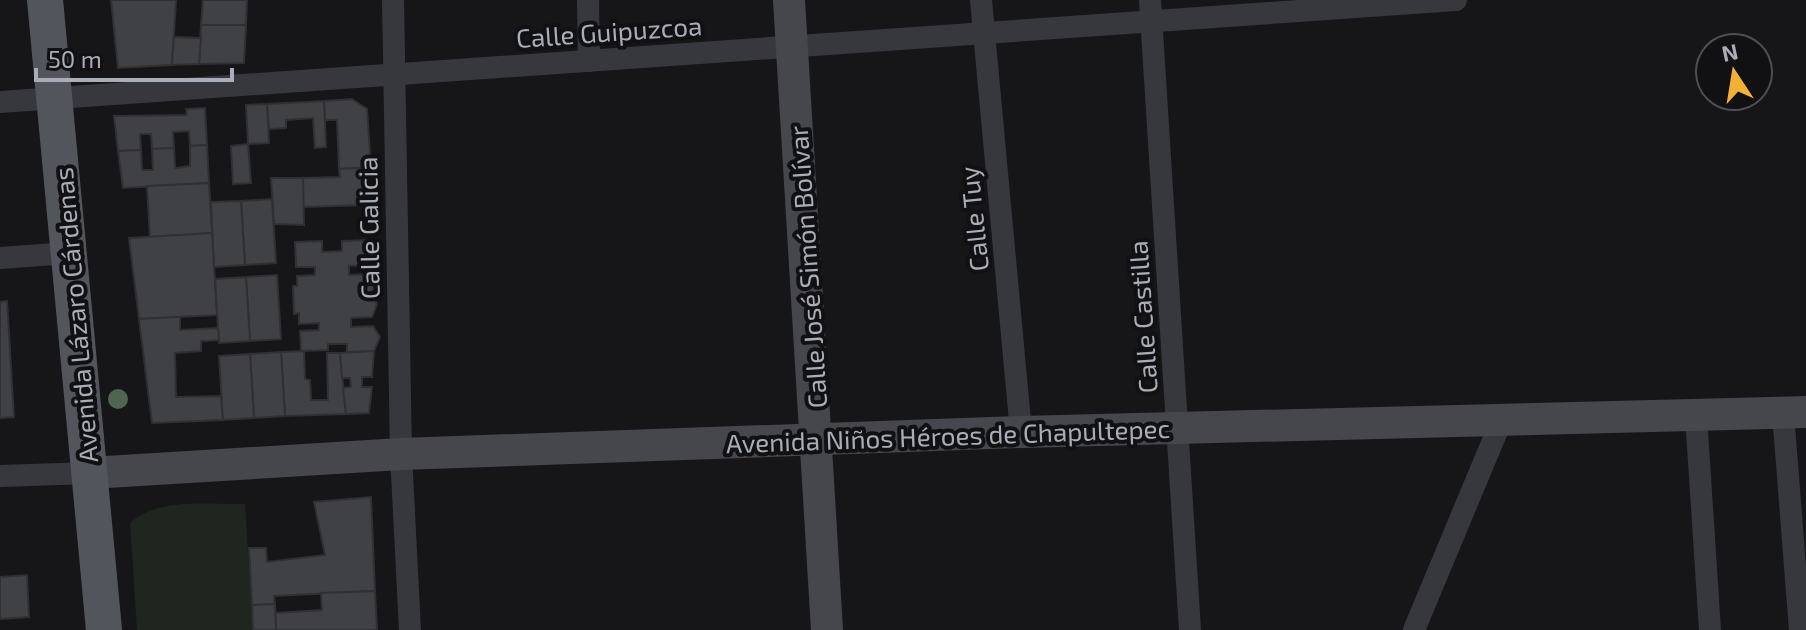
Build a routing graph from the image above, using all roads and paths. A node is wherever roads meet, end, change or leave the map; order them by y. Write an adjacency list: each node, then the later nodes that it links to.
1 (45, 0): 13 (main road, Avenida Lázaro Cárdenas)
2 (393, 0): 12 (street, Calle Galicia)
3 (588, 0): 11 (street)
4 (789, 0): 10 (street, Calle José Simón Bolívar)
5 (981, 0): 9 (street, Calle Tuy)
6 (1456, 0): 7 (street, Calle Guipuzcoa)
7 (1323, 4): 8 (street, Calle Guipuzcoa)
8 (1151, 10): 9 (street, Calle Guipuzcoa); 20 (street, Calle Castilla)
9 (983, 31): 10 (street, Calle Guipuzcoa); 21 (street, Calle Tuy)
10 (792, 46): 11 (street, Calle Guipuzcoa); 22 (street, Calle José Simón Bolívar)
11 (589, 61): 12 (street, Calle Guipuzcoa)
12 (393, 74): 13 (street, Calle Guipuzcoa); 23 (street, Calle Galicia)
13 (54, 100): 14 (street, Calle Guipuzcoa); 15 (main road, Avenida Lázaro Cárdenas)
14 (0, 102)
15 (69, 253): 16 (street); 24 (main road, Avenida Lázaro Cárdenas)
16 (0, 258)
17 (1794, 412): 18 (street, Avenida Niños Héroes de Chapultepec); 32 (street)
18 (1696, 416): 19 (street, Avenida Niños Héroes de Chapultepec); 31 (street)
19 (1502, 419): 20 (street, Avenida Niños Héroes de Chapultepec); 30 (street)
20 (1178, 428): 21 (street, Avenida Niños Héroes de Chapultepec); 29 (street, Calle Castilla)
21 (1021, 432): 22 (street, Avenida Niños Héroes de Chapultepec)
22 (818, 439): 23 (street, Avenida Niños Héroes de Chapultepec); 28 (street, Calle José Simón Bolívar)
23 (401, 454): 24 (street, Avenida Niños Héroes de Chapultepec); 27 (street, Calle Galicia)
24 (90, 473): 25 (street); 26 (main road, Avenida Lázaro Cárdenas)
25 (0, 476)
26 (104, 630)
27 (410, 630)
28 (827, 630)
29 (1190, 630)
30 (1414, 630)
31 (1710, 630)
32 (1800, 630)

